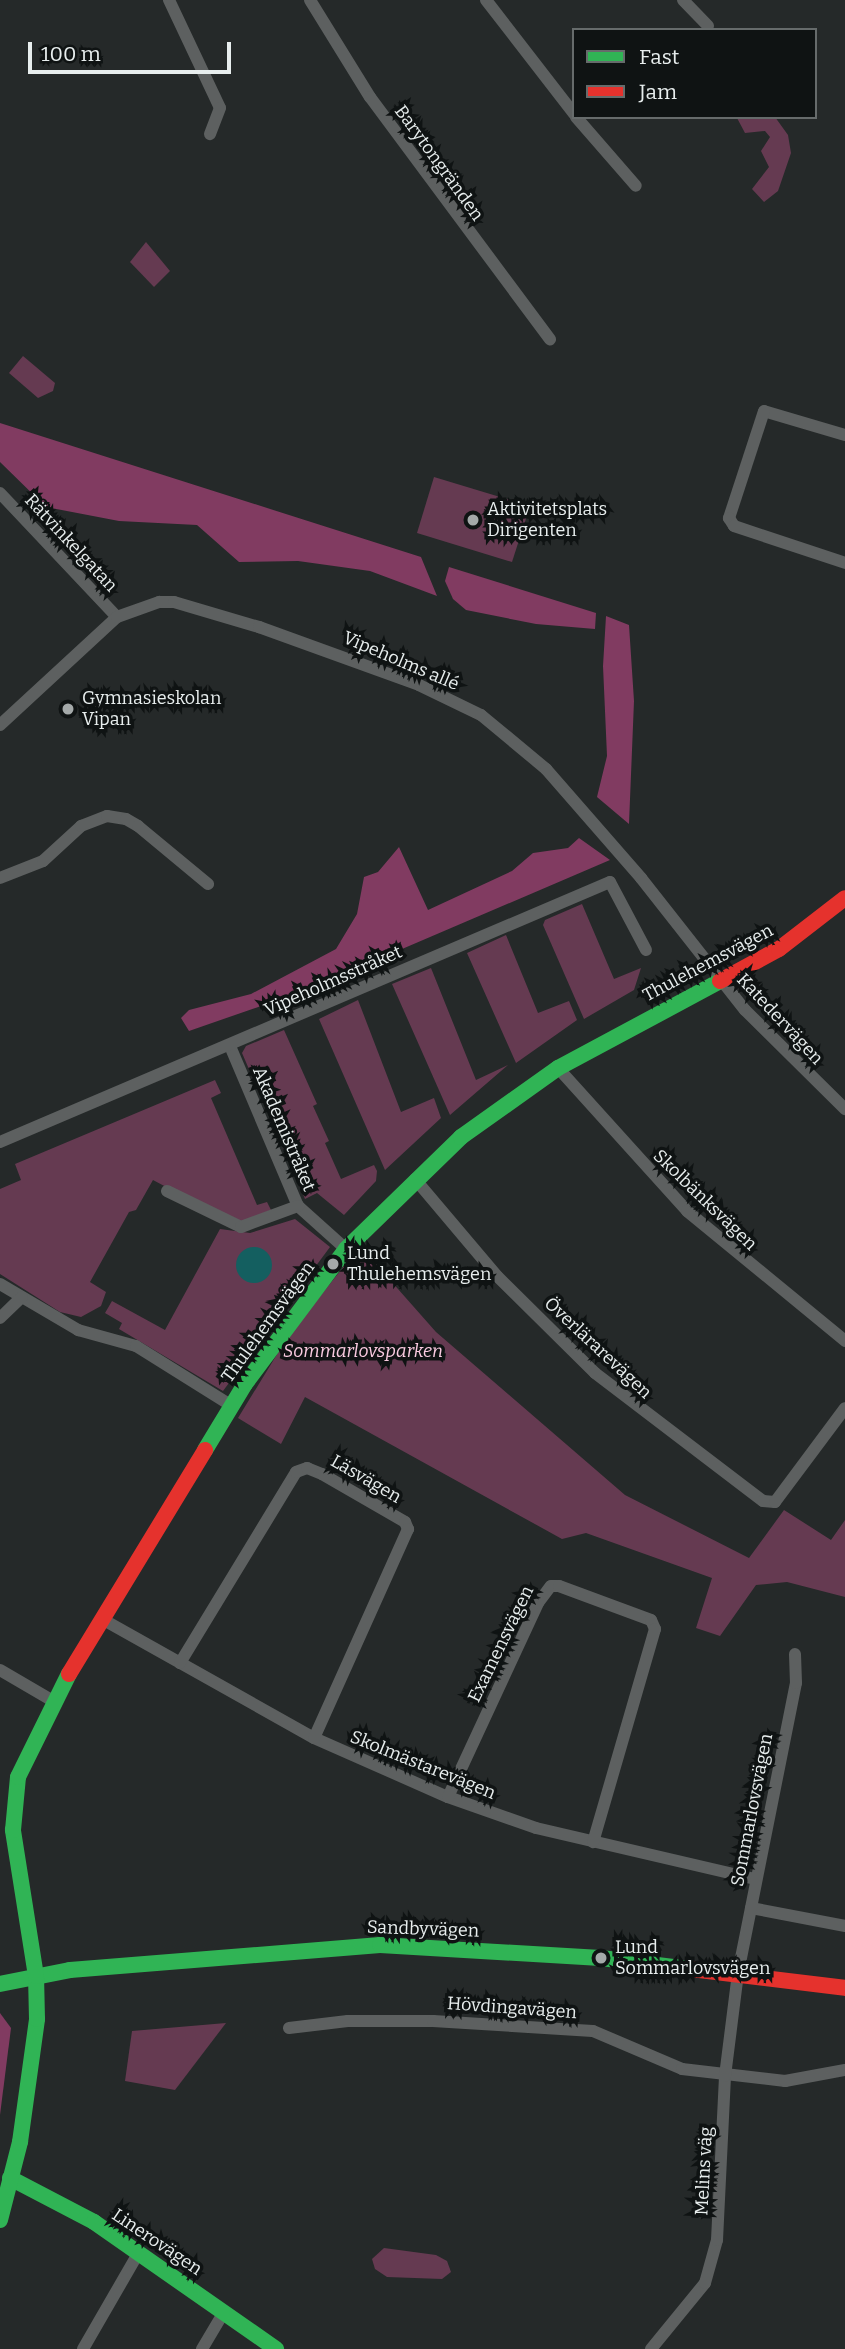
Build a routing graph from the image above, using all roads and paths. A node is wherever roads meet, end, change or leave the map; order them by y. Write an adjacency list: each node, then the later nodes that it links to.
1 (169, 0): 8 (street)
2 (310, 0): 10 (street, Barytongränden)
3 (486, 0): 6 (street)
4 (683, 0): 5 (street)
5 (708, 26)
6 (572, 112)
7 (578, 119): 9 (street)
8 (210, 134)
9 (636, 186)
10 (551, 339)
11 (845, 435): 13 (street)
12 (0, 493): 14 (street, Rätvinkelgatan)
13 (845, 563)
14 (117, 617): 15 (street, Vipeholms allé); 20 (street, Vipeholms allé)
15 (0, 725)
16 (0, 878): 17 (street)
17 (208, 884)
18 (845, 898): 20 (street, Thulehemsvägen)
19 (646, 950): 21 (street, Vipeholmsstråket)
20 (721, 980): 22 (street, Thulehemsvägen); 23 (street, Katedervägen)
21 (229, 1046): 24 (street, Vipeholmsstråket); 27 (street, Akademistråket)
22 (558, 1068): 25 (street, Thulehemsvägen); 32 (street, Skolbänksvägen)
23 (845, 1109)
24 (0, 1142)
25 (415, 1179): 28 (street, Thulehemsvägen); 34 (street, Överlärarevägen)
26 (167, 1191): 27 (street)
27 (298, 1206): 28 (street, Akademistråket)
28 (345, 1250): 33 (street, Thulehemsvägen)
29 (0, 1283): 30 (street)
30 (22, 1297): 31 (street); 33 (street)
31 (0, 1318)
32 (845, 1341)
33 (232, 1406): 35 (street, Thulehemsvägen)
34 (845, 1408)
35 (102, 1619): 37 (street, Skolmästarevägen); 39 (street, Thulehemsvägen)
36 (795, 1654): 43 (street, Sommarlovsvägen)
37 (180, 1663): 40 (street, Skolmästarevägen); 40 (street, Läsvägen)
38 (0, 1670): 39 (street)
39 (53, 1701): 47 (street, Thulehemsvägen)
40 (314, 1738): 41 (street, Skolmästarevägen)
41 (448, 1797): 42 (street, Skolmästarevägen); 42 (street, Examensvägen)
42 (593, 1842): 43 (street, Skolmästarevägen)
43 (755, 1879): 44 (street, Sommarlovsvägen)
44 (751, 1908): 45 (street); 46 (street, Sommarlovsvägen)
45 (845, 1926)
46 (737, 1973): 47 (street, Sandbyvägen); 49 (street, Sandbyvägen); 52 (street, Melins väg)
47 (36, 1976): 48 (street, Sandbyvägen); 53 (street, Thulehemsvägen)
48 (0, 1984)
49 (845, 1988)
50 (289, 2028): 52 (street, Hövdingavägen)
51 (845, 2070): 52 (street, Hövdingavägen)
52 (725, 2076): 60 (street, Melins väg)
53 (5, 2176): 54 (street, Thulehemsvägen); 55 (street, Linerovägen)
54 (0, 2220)
55 (139, 2252): 56 (street, Linerovägen); 57 (street)
56 (224, 2312): 58 (street); 59 (street, Linerovägen)
57 (83, 2349)
58 (202, 2349)
59 (276, 2349)
60 (651, 2349)

